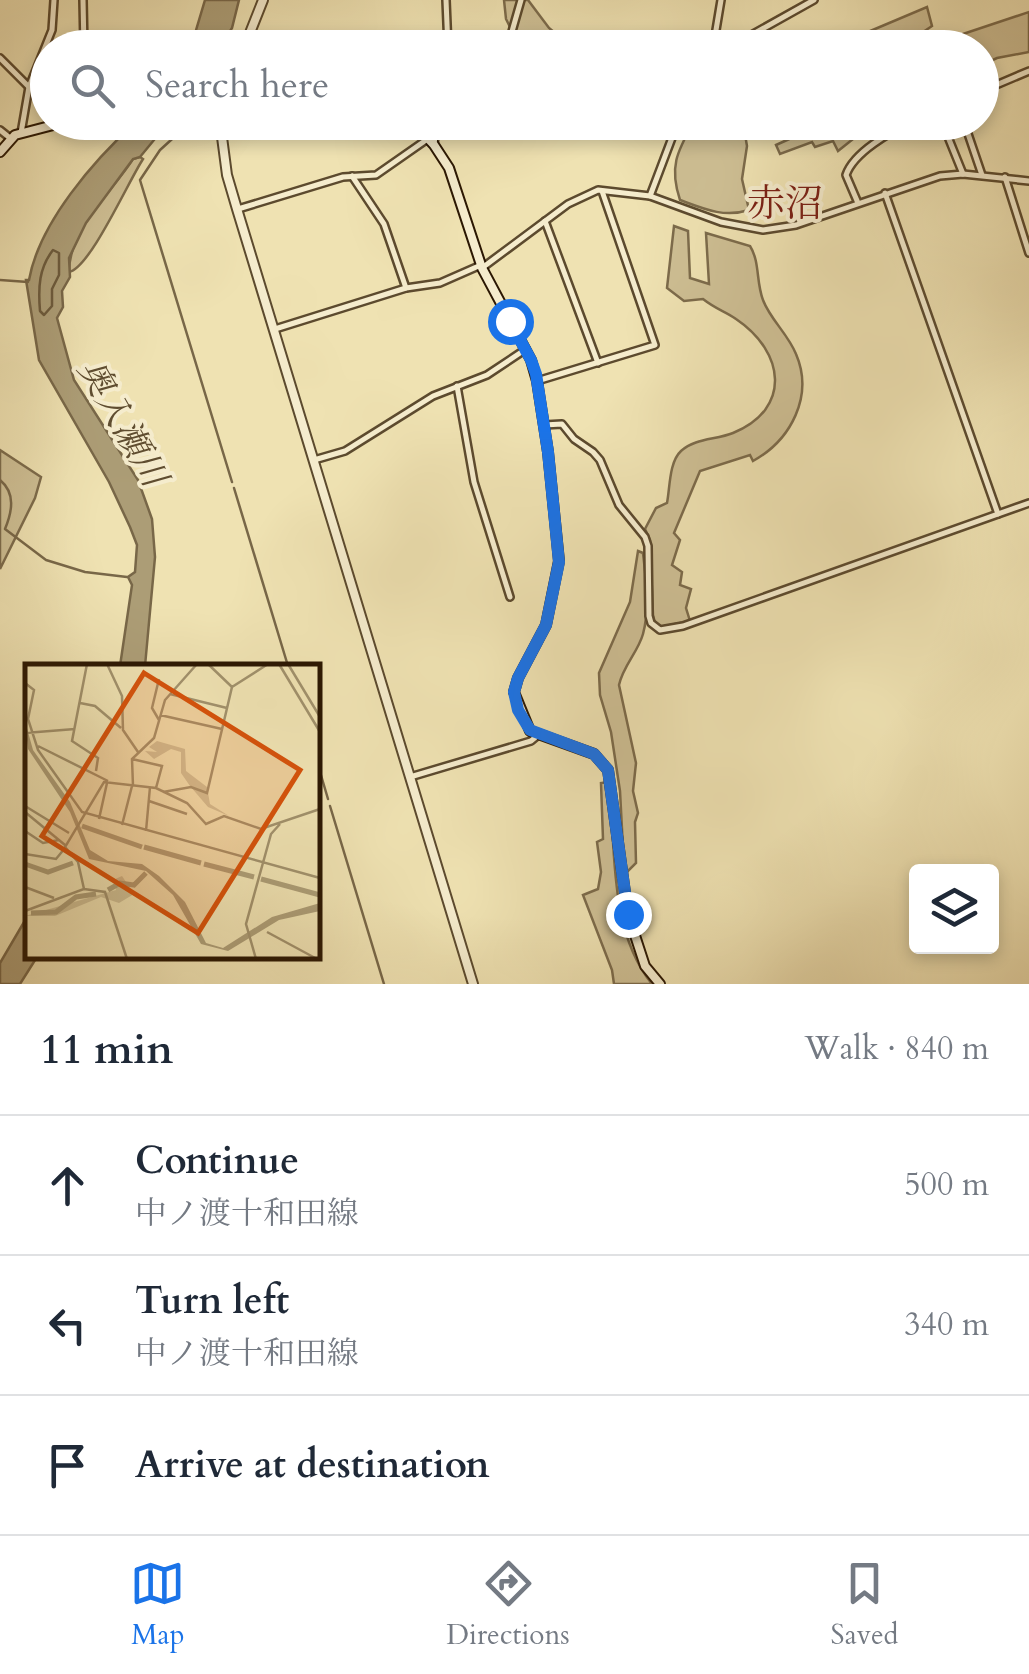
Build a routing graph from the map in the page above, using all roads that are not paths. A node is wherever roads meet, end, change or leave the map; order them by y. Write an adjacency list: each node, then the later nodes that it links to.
1 (54, 0): 8 (street)
2 (84, 0): 9 (street)
3 (263, 0): 10 (main road)
4 (446, 0): 11 (street)
5 (521, 0): 12 (street)
6 (720, 0): 13 (street)
7 (814, 0): 14 (street)
8 (52, 30)
9 (84, 30)
10 (251, 30)
11 (447, 30)
12 (512, 30)
13 (716, 30)
14 (760, 30)
15 (0, 58): 18 (street)
16 (1029, 70): 17 (street)
17 (999, 83)
18 (30, 87): 21 (street)
19 (0, 130): 22 (street)
20 (30, 131): 21 (main road)
21 (21, 133): 22 (main road)
22 (10, 138): 29 (main road)
23 (222, 140): 39 (main road)
24 (671, 140): 37 (street)
25 (882, 140): 38 (street)
26 (949, 140): 30 (street)
27 (970, 140): 31 (street)
28 (431, 142): 32 (street); 43 (main road)
29 (0, 152)
30 (963, 174): 31 (street); 36 (street)
31 (982, 175): 33 (street)
32 (352, 176): 39 (street); 44 (street)
33 (1006, 177): 34 (street); 41 (street)
34 (1029, 181)
35 (602, 190): 37 (street); 40 (street); 47 (street)
36 (885, 193): 38 (street); 53 (street)
37 (650, 196): 38 (street)
38 (859, 203)
39 (237, 209): 45 (main road)
40 (545, 222): 43 (street); 47 (street)
41 (1026, 235): 42 (street)
42 (1029, 253)
43 (482, 267): 44 (street); 46 (main road)
44 (406, 288): 45 (street)
45 (274, 329): 51 (main road)
46 (526, 348): 48 (main road); 49 (street)
47 (598, 363): 48 (street)
48 (537, 382): 50 (main road)
49 (457, 386): 51 (street); 54 (street)
50 (544, 425): 53 (street); 55 (main road)
51 (314, 460): 56 (main road)
52 (1029, 503): 53 (street)
53 (998, 514)
54 (510, 596)
55 (537, 736): 56 (street); 58 (main road)
56 (410, 777): 57 (main road)
57 (474, 984)
58 (660, 984)

